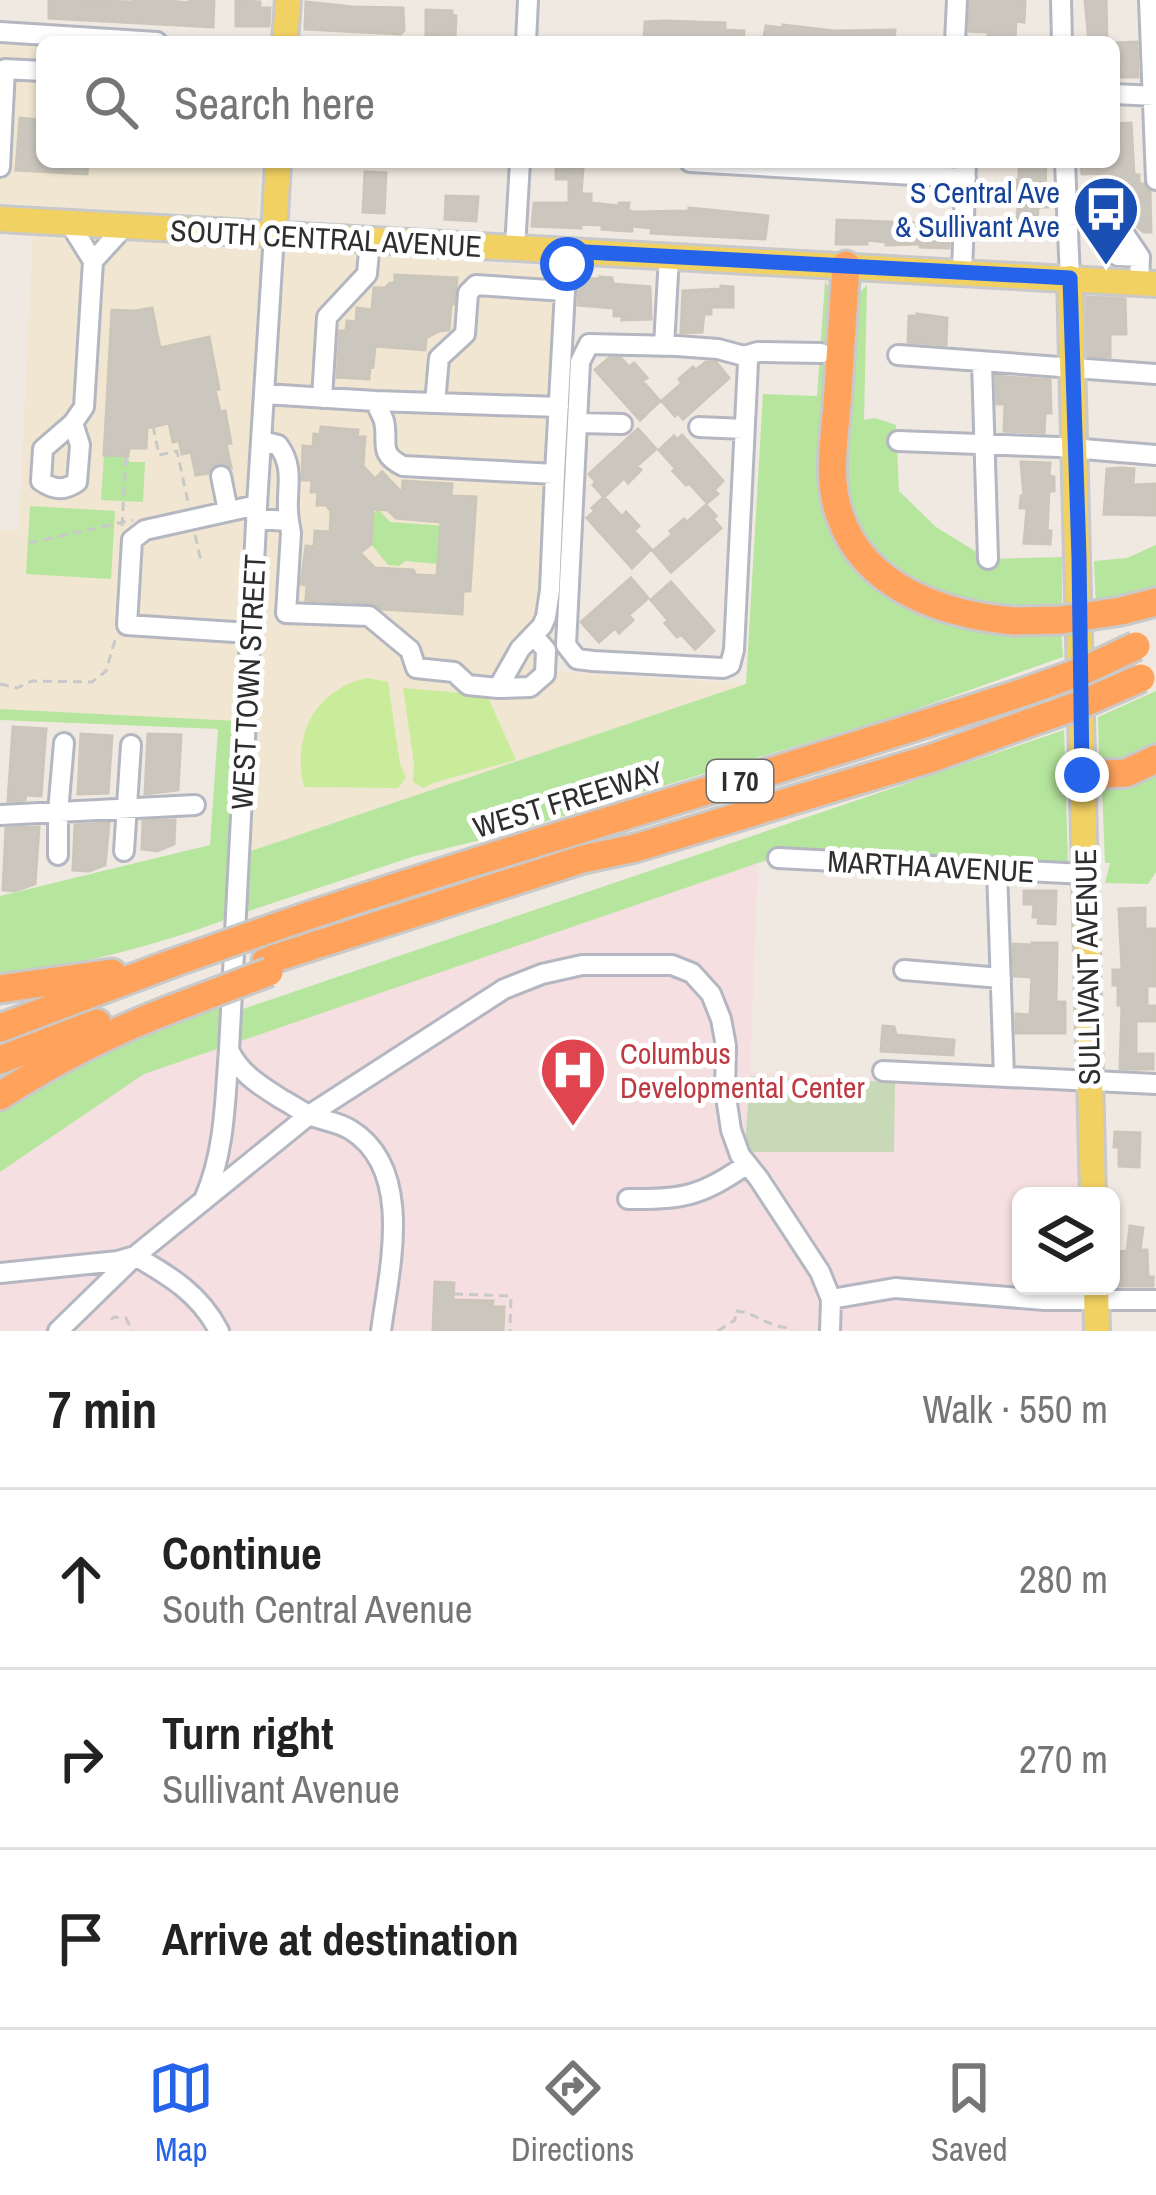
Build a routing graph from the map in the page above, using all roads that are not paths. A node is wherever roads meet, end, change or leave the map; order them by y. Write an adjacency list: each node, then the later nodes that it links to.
1 (287, 0): 8 (main road)
2 (528, 0): 9 (street)
3 (957, 0): 10 (street)
4 (1061, 0): 11 (street)
5 (1152, 2): 14 (street)
6 (0, 32): 7 (street)
7 (53, 36)
8 (285, 36)
9 (526, 36)
10 (955, 36)
11 (1062, 36)
12 (36, 71): 15 (street)
13 (1120, 94): 14 (street)
14 (1154, 96): 22 (street)
15 (1, 111): 16 (street)
16 (0, 167)
17 (278, 168): 27 (main road, WEST TOWN STREET)
18 (520, 168): 29 (street)
19 (897, 168): 21 (street)
20 (1067, 168): 24 (street, SULLIVANT AVENUE)
21 (966, 170): 35 (street)
22 (1156, 180)
23 (0, 220): 25 (main road, SOUTH CENTRAL AVENUE)
24 (1080, 220): 36 (street); 37 (street, SULLIVANT AVENUE)
25 (70, 224): 26 (main road, SOUTH CENTRAL AVENUE); 33 (street)
26 (124, 226): 27 (main road, SOUTH CENTRAL AVENUE); 33 (street)
27 (274, 234): 28 (main road, SOUTH CENTRAL AVENUE); 48 (street, WEST TOWN STREET)
28 (370, 240): 29 (main road, SOUTH CENTRAL AVENUE); 49 (street)
29 (515, 248): 30 (main road, SOUTH CENTRAL AVENUE)
30 (567, 251): 32 (main road, SOUTH CENTRAL AVENUE); 38 (street)
31 (1112, 251): 36 (street)
32 (669, 256): 34 (main road, SOUTH CENTRAL AVENUE); 41 (street)
33 (93, 260): 53 (street)
34 (846, 265): 35 (main road, SOUTH CENTRAL AVENUE); 69 (highway, bridge)
35 (962, 272): 37 (main road, SOUTH CENTRAL AVENUE)
36 (1145, 275): 37 (main road, SOUTH CENTRAL AVENUE)
37 (1070, 278): 46 (main road, SULLIVANT AVENUE)
38 (565, 291): 39 (street); 51 (street)
39 (564, 313): 40 (street); 52 (street)
40 (590, 344): 41 (street); 54 (street)
41 (664, 346): 44 (street)
42 (821, 353): 44 (street)
43 (898, 355): 45 (street)
44 (744, 356): 57 (street)
45 (982, 362): 46 (street); 60 (street)
46 (1072, 366): 47 (street); 61 (main road, SULLIVANT AVENUE)
47 (1156, 374)
48 (265, 394): 49 (street); 58 (street, WEST TOWN STREET)
49 (322, 398): 50 (street)
50 (375, 401): 51 (street); 63 (street)
51 (435, 403): 52 (street)
52 (559, 407): 63 (street)
53 (73, 423)
54 (578, 423): 55 (street); 57 (street)
55 (622, 424)
56 (699, 427): 57 (street)
57 (745, 429)
58 (262, 441): 66 (street, WEST TOWN STREET); 67 (street)
59 (898, 441): 60 (street)
60 (984, 445): 61 (street); 68 (street)
61 (1075, 450): 62 (street); 78 (main road, SULLIVANT AVENUE)
62 (1156, 455)
63 (555, 474): 71 (street)
64 (221, 476): 65 (street)
65 (228, 511): 66 (street); 70 (street)
66 (257, 512): 67 (street); 70 (street, WEST TOWN STREET)
67 (289, 521): 74 (street)
68 (988, 559)
69 (1156, 602)
70 (250, 633): 94 (street, WEST TOWN STREET)
71 (534, 636): 74 (street); 74 (street)
72 (1146, 640): 88 (highway, WEST FREEWAY / I 70, bridge)
73 (1148, 674): 92 (highway, WEST FREEWAY / I 70, bridge)
74 (498, 688)
75 (64, 743): 81 (street)
76 (131, 745): 80 (street)
77 (1156, 760): 78 (highway)
78 (1082, 775): 87 (main road, SULLIVANT AVENUE)
79 (195, 805): 80 (street)
80 (128, 808): 81 (street); 83 (street)
81 (58, 812): 82 (street); 84 (street)
82 (0, 815)
83 (124, 850)
84 (58, 855)
85 (778, 858): 86 (street, MARTHA AVENUE)
86 (997, 869): 87 (street, MARTHA AVENUE); 90 (street)
87 (1084, 874): 98 (main road, SULLIVANT AVENUE)
88 (170, 964): 91 (highway); 93 (highway, WEST FREEWAY / I 70)
89 (904, 970): 90 (street)
90 (1001, 978): 97 (street)
91 (0, 989)
92 (172, 1000): 95 (highway, WEST FREEWAY / I 70); 100 (highway)
93 (0, 1028)
94 (229, 1050): 101 (street); 105 (street, WEST TOWN STREET)
95 (0, 1060)
96 (883, 1071): 97 (street)
97 (1004, 1077): 98 (street)
98 (1089, 1081): 99 (street); 103 (main road, SULLIVANT AVENUE)
99 (1156, 1084)
100 (0, 1096)
101 (309, 1115): 102 (street); 105 (street); 115 (street)
102 (747, 1164): 104 (street); 111 (street)
103 (1093, 1187)
104 (628, 1199)
105 (204, 1200): 106 (street)
106 (135, 1256): 107 (street); 113 (street); 114 (street)
107 (0, 1273)
108 (1012, 1291): 111 (street)
109 (1096, 1295): 117 (main road)
110 (1106, 1295): 112 (street)
111 (831, 1299): 116 (street)
112 (1156, 1300)
113 (58, 1331)
114 (219, 1331)
115 (382, 1331)
116 (830, 1331)
117 (1097, 1331)

